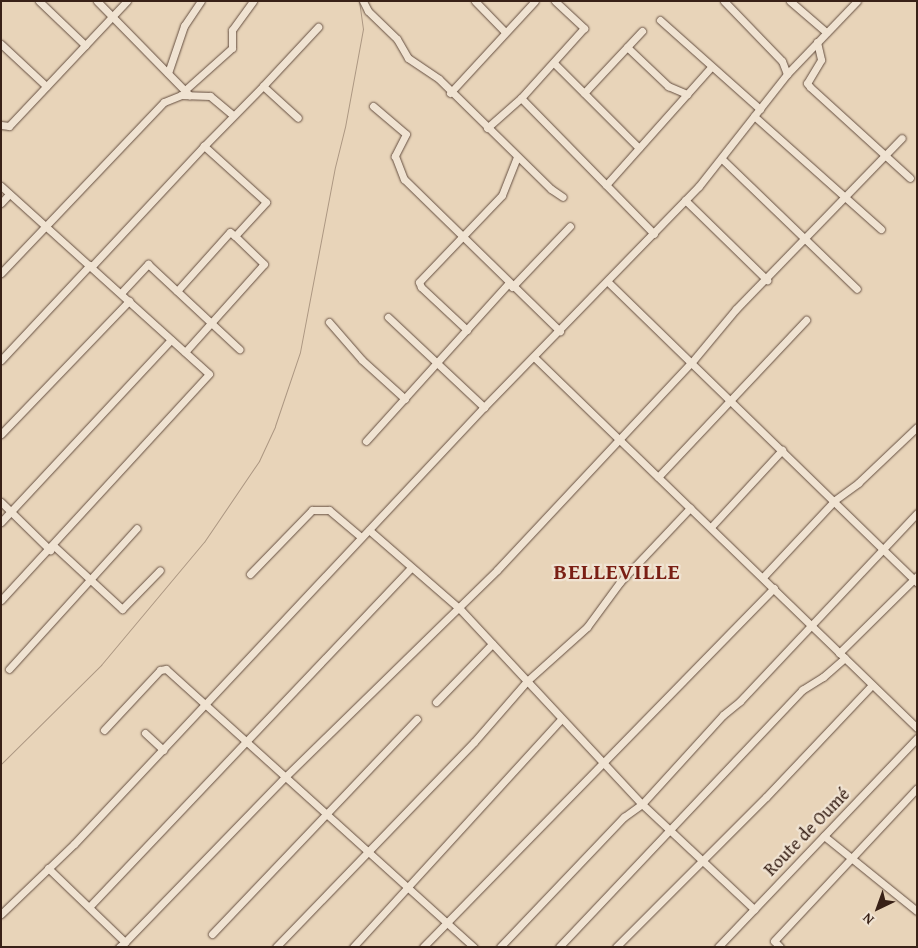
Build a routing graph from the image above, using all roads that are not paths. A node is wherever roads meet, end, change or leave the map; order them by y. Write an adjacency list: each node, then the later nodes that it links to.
1 (39, 1): 21 (street)
2 (97, 1): 13 (street)
3 (127, 1): 13 (street)
4 (201, 1): 25 (street)
5 (253, 1): 29 (street)
6 (363, 1): 30 (street)
7 (475, 1): 17 (street)
8 (535, 1): 17 (street)
9 (555, 1): 23 (street)
10 (724, 1): 26 (street)
11 (790, 1): 18 (street)
12 (857, 1): 18 (street)
13 (112, 17): 21 (street); 25 (street)
14 (660, 20): 24 (street)
15 (318, 27): 28 (street)
16 (642, 31): 22 (street)
17 (505, 32): 30 (street)
18 (826, 32): 19 (street)
19 (817, 42): 26 (street); 44 (street)
20 (1, 44): 27 (street)
21 (85, 45): 27 (street)
22 (627, 47): 31 (street); 32 (street)
23 (554, 62): 31 (street); 33 (street)
24 (711, 67): 32 (street); 35 (street)
25 (168, 73): 29 (street)
26 (786, 74): 35 (street)
27 (46, 86): 39 (street)
28 (263, 86): 36 (street); 38 (street)
29 (187, 92): 36 (street); 55 (street)
30 (450, 93): 40 (street)
31 (584, 93): 43 (street)
32 (687, 94): 43 (street)
33 (521, 98): 40 (street); 48 (street)
34 (373, 106): 59 (street)
35 (760, 109): 37 (street)
36 (233, 115): 42 (street)
37 (754, 116): 46 (street); 51 (street)
38 (298, 118)
39 (1, 125)
40 (487, 128): 45 (street)
41 (902, 138): 44 (street)
42 (204, 146): 60 (street); 62 (street)
43 (639, 148): 48 (street)
44 (885, 156): 47 (street); 51 (street)
45 (518, 157): 52 (street); 59 (street)
46 (722, 159): 53 (street); 61 (street)
47 (910, 178)
48 (606, 185): 58 (street)
49 (1, 186): 50 (street)
50 (9, 194): 54 (street); 55 (street)
51 (846, 196): 57 (street); 61 (street)
52 (563, 197)
53 (685, 200): 58 (street); 64 (street)
54 (1, 203)
55 (44, 226): 62 (street); 63 (street)
56 (570, 226): 66 (street)
57 (881, 229)
58 (654, 234): 65 (street)
59 (462, 235): 66 (street); 75 (street)
60 (235, 236): 68 (street); 74 (street)
61 (804, 240): 64 (street); 67 (street)
62 (91, 266): 69 (street); 81 (street)
63 (1, 273)
64 (767, 280): 82 (street)
65 (608, 282): 76 (street); 82 (street)
66 (510, 286): 75 (street); 76 (street)
67 (857, 289)
68 (177, 291): 69 (street); 74 (street)
69 (121, 293): 70 (street)
70 (129, 301): 77 (street); 88 (street)
71 (388, 317): 83 (street)
72 (806, 320): 85 (street)
73 (329, 322): 84 (street)
74 (212, 324): 78 (street); 79 (street)
75 (467, 330): 83 (street)
76 (560, 332): 80 (street)
77 (171, 340): 79 (street); 96 (street)
78 (239, 349)
79 (185, 352): 103 (street)
80 (534, 357): 86 (street); 89 (street)
81 (1, 360)
82 (691, 362): 85 (street); 89 (street)
83 (437, 363): 84 (street); 86 (street)
84 (405, 399): 90 (street)
85 (730, 400): 91 (street); 92 (street)
86 (484, 407): 101 (street)
87 (917, 427): 93 (street)
88 (1, 434)
89 (619, 440): 92 (street); 113 (street)
90 (366, 441)
91 (782, 450): 93 (street); 99 (street)
92 (658, 478): 95 (street)
93 (834, 500): 104 (street); 108 (street)
94 (1, 502): 96 (street)
95 (690, 508): 99 (street); 118 (street)
96 (12, 512): 98 (street); 103 (street)
97 (917, 513): 104 (street)
98 (1, 522)
99 (711, 527): 108 (street)
100 (136, 528): 110 (street)
101 (369, 530): 102 (street); 105 (street)
102 (361, 537): 107 (street); 121 (street)
103 (52, 548): 110 (street); 112 (street)
104 (884, 548): 109 (street); 114 (street)
105 (411, 568): 113 (street); 128 (street)
106 (160, 570): 110 (street)
107 (250, 574)
108 (762, 577): 111 (street)
109 (916, 579): 116 (street)
110 (90, 580): 117 (street)
111 (774, 588): 114 (street); 130 (street)
112 (1, 600)
113 (460, 609): 115 (street); 131 (street)
114 (810, 626): 116 (street); 133 (street)
115 (492, 644): 118 (street); 120 (street)
116 (842, 656): 119 (street); 135 (street)
117 (9, 669)
118 (527, 680): 123 (street); 137 (street)
119 (872, 685): 124 (street); 139 (street)
120 (436, 702)
121 (205, 706): 125 (street); 128 (street); 129 (street)
122 (417, 719): 134 (street)
123 (561, 719): 130 (street); 141 (street)
124 (917, 728)
125 (104, 730)
126 (145, 734): 129 (street)
127 (917, 738): 136 (street, Route de Oumé)
128 (246, 742): 131 (street); 142 (street)
129 (163, 750): 140 (street)
130 (604, 762): 133 (street); 146 (street)
131 (285, 777): 134 (street); 148 (street)
132 (915, 793): 138 (street)
133 (642, 804): 135 (street); 153 (street)
134 (327, 816): 137 (street); 147 (street)
135 (669, 830): 139 (street); 154 (street)
136 (824, 836): 138 (street); 143 (street, Route de Oumé)
137 (369, 852): 141 (street); 149 (street)
138 (853, 857): 144 (street); 157 (street)
139 (703, 858): 143 (street); 155 (street)
140 (48, 868): 142 (street); 145 (street)
141 (409, 886): 146 (street); 150 (street)
142 (90, 906): 148 (street)
143 (754, 909): 156 (street, Route de Oumé)
144 (917, 911)
145 (1, 914)
146 (448, 921): 151 (street); 152 (street)
147 (212, 934)
148 (122, 944)
149 (276, 947)
150 (353, 947)
151 (423, 947)
152 (474, 947)
153 (500, 947)
154 (559, 947)
155 (616, 947)
156 (718, 947)
157 (780, 947)

